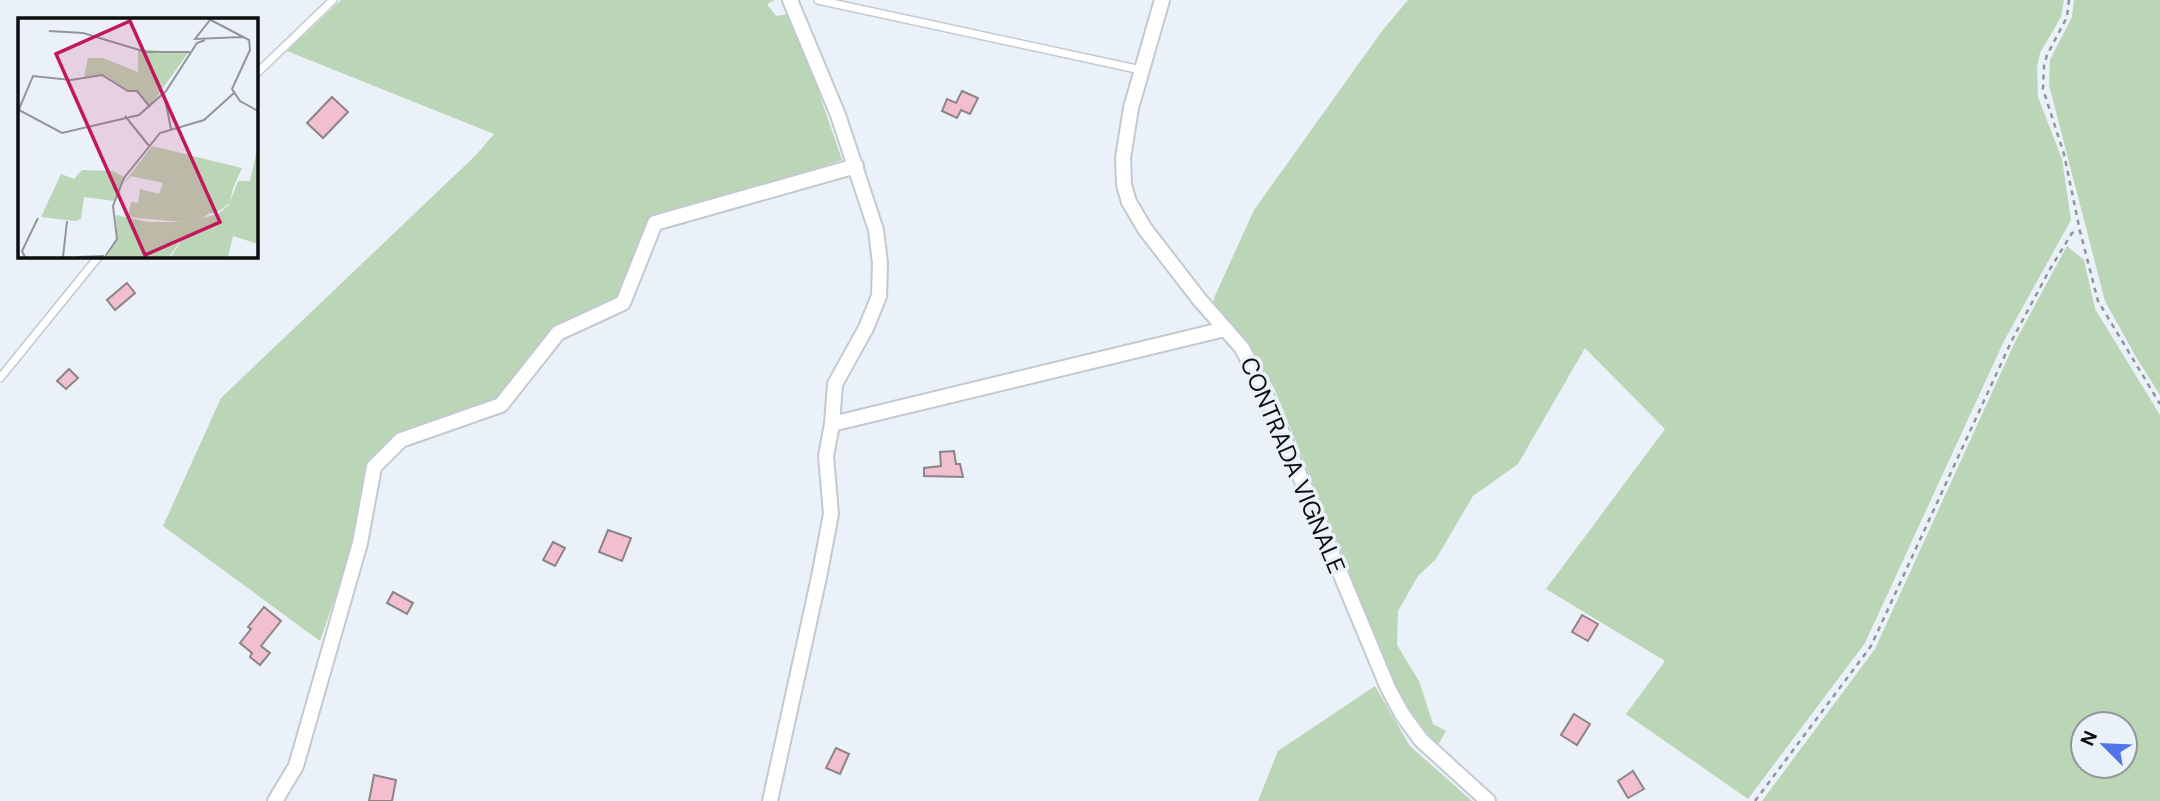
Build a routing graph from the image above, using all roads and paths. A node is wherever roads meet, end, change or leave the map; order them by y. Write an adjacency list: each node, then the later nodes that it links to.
1 (332, 0): 7 (lane)
2 (790, 0): 8 (street)
3 (818, 0): 6 (lane)
4 (1162, 0): 6 (street, CONTRADA VIGNALE)
5 (2069, 0): 9 (path)
6 (1141, 70): 11 (street, CONTRADA VIGNALE)
7 (257, 73)
8 (856, 166): 14 (street); 15 (street)
9 (2080, 231): 13 (path); 18 (path)
10 (98, 257): 12 (lane)
11 (1225, 329): 14 (street); 17 (street, CONTRADA VIGNALE)
12 (0, 378)
13 (2160, 404)
14 (832, 424): 16 (street)
15 (275, 801)
16 (770, 801)
17 (1489, 801)
18 (1755, 801)

